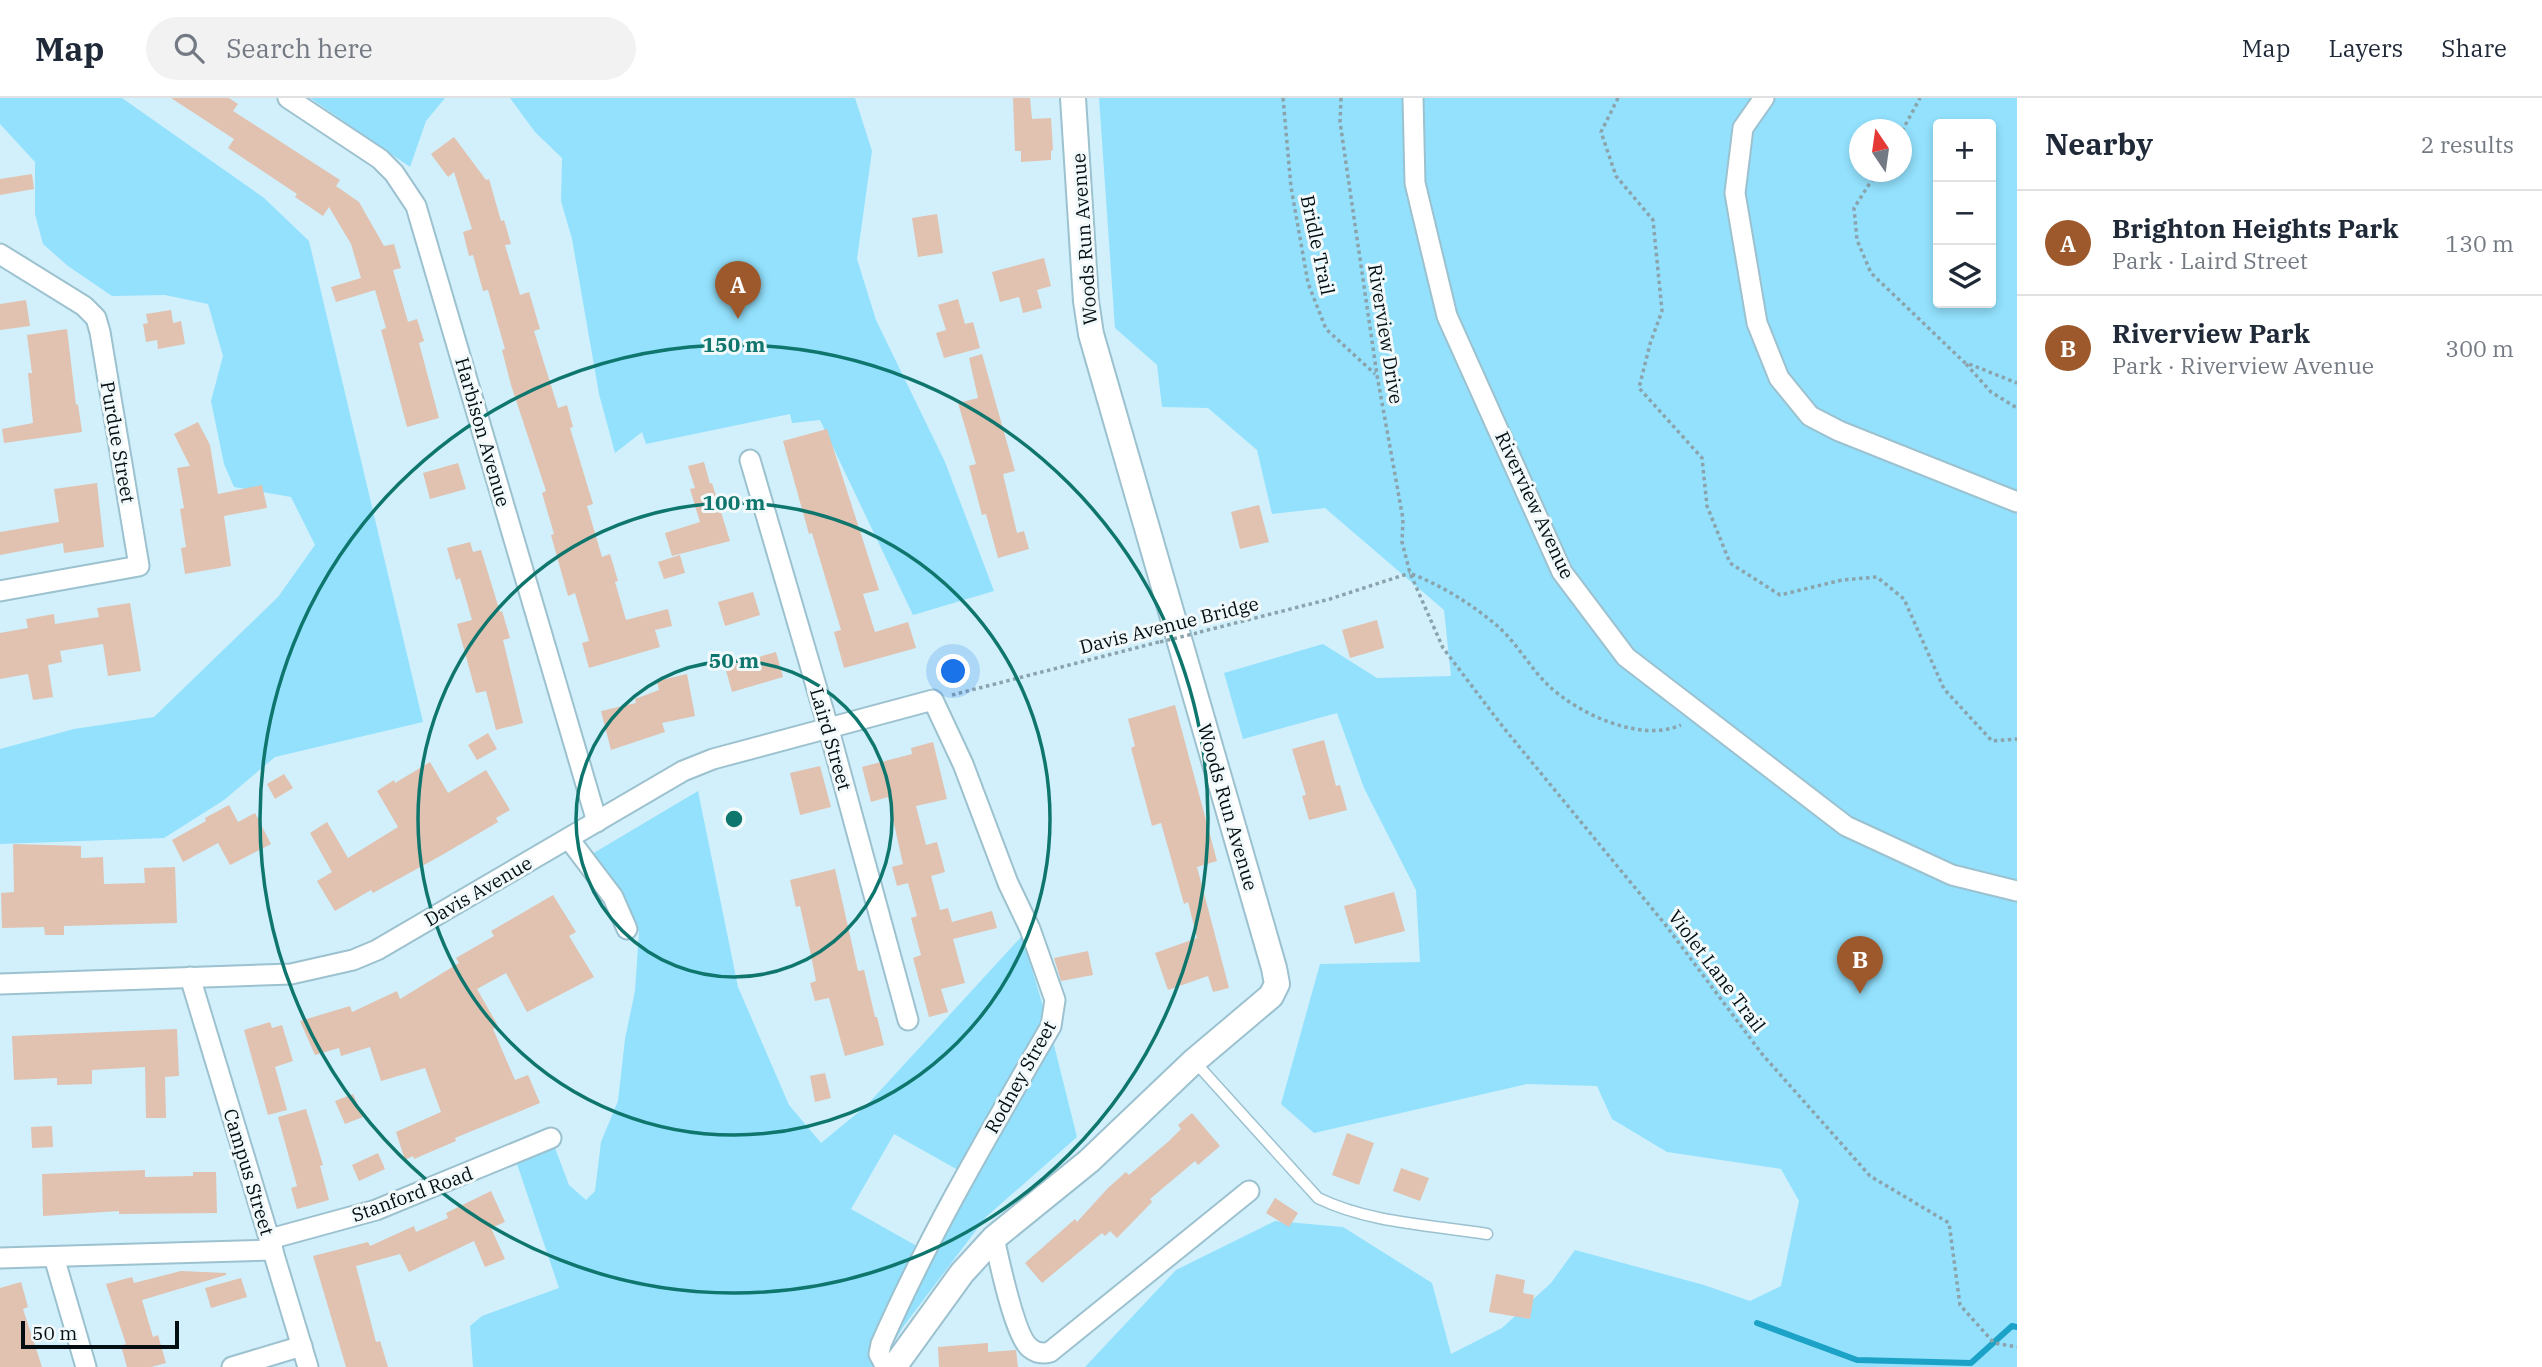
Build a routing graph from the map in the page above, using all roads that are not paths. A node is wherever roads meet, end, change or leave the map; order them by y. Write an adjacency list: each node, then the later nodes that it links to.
1 (288, 98): 11 (street, Harbison Avenue)
2 (1073, 98): 18 (street, Woods Run Avenue)
3 (1413, 98): 13 (street, Riverview Avenue)
4 (1764, 98): 7 (street)
5 (0, 254): 8 (street, Purdue Street)
6 (750, 460): 10 (street, Laird Street)
7 (2017, 502)
8 (0, 591)
9 (933, 700): 10 (street, Davis Avenue); 30 (street, Rodney Street)
10 (829, 730): 11 (street, Davis Avenue); 17 (street, Laird Street)
11 (597, 822): 12 (street, Davis Avenue)
12 (569, 839): 14 (street); 15 (street, Davis Avenue)
13 (2017, 891)
14 (627, 929)
15 (190, 978): 16 (street, Davis Avenue); 23 (street, Campus Street)
16 (0, 984)
17 (908, 1020)
18 (1194, 1061): 21 (lane); 22 (street, Woods Run Avenue)
19 (551, 1139): 23 (street, Stanford Road)
20 (1250, 1191): 22 (street)
21 (1487, 1234)
22 (994, 1238): 31 (street, Woods Run Avenue)
23 (271, 1245): 24 (street, Stanford Road); 26 (street, Campus Street)
24 (54, 1257): 25 (street, Stanford Road); 27 (street)
25 (0, 1258)
26 (302, 1346): 28 (street); 29 (street, Campus Street)
27 (86, 1367)
28 (232, 1367)
29 (308, 1367)
30 (886, 1367)
31 (894, 1367)

